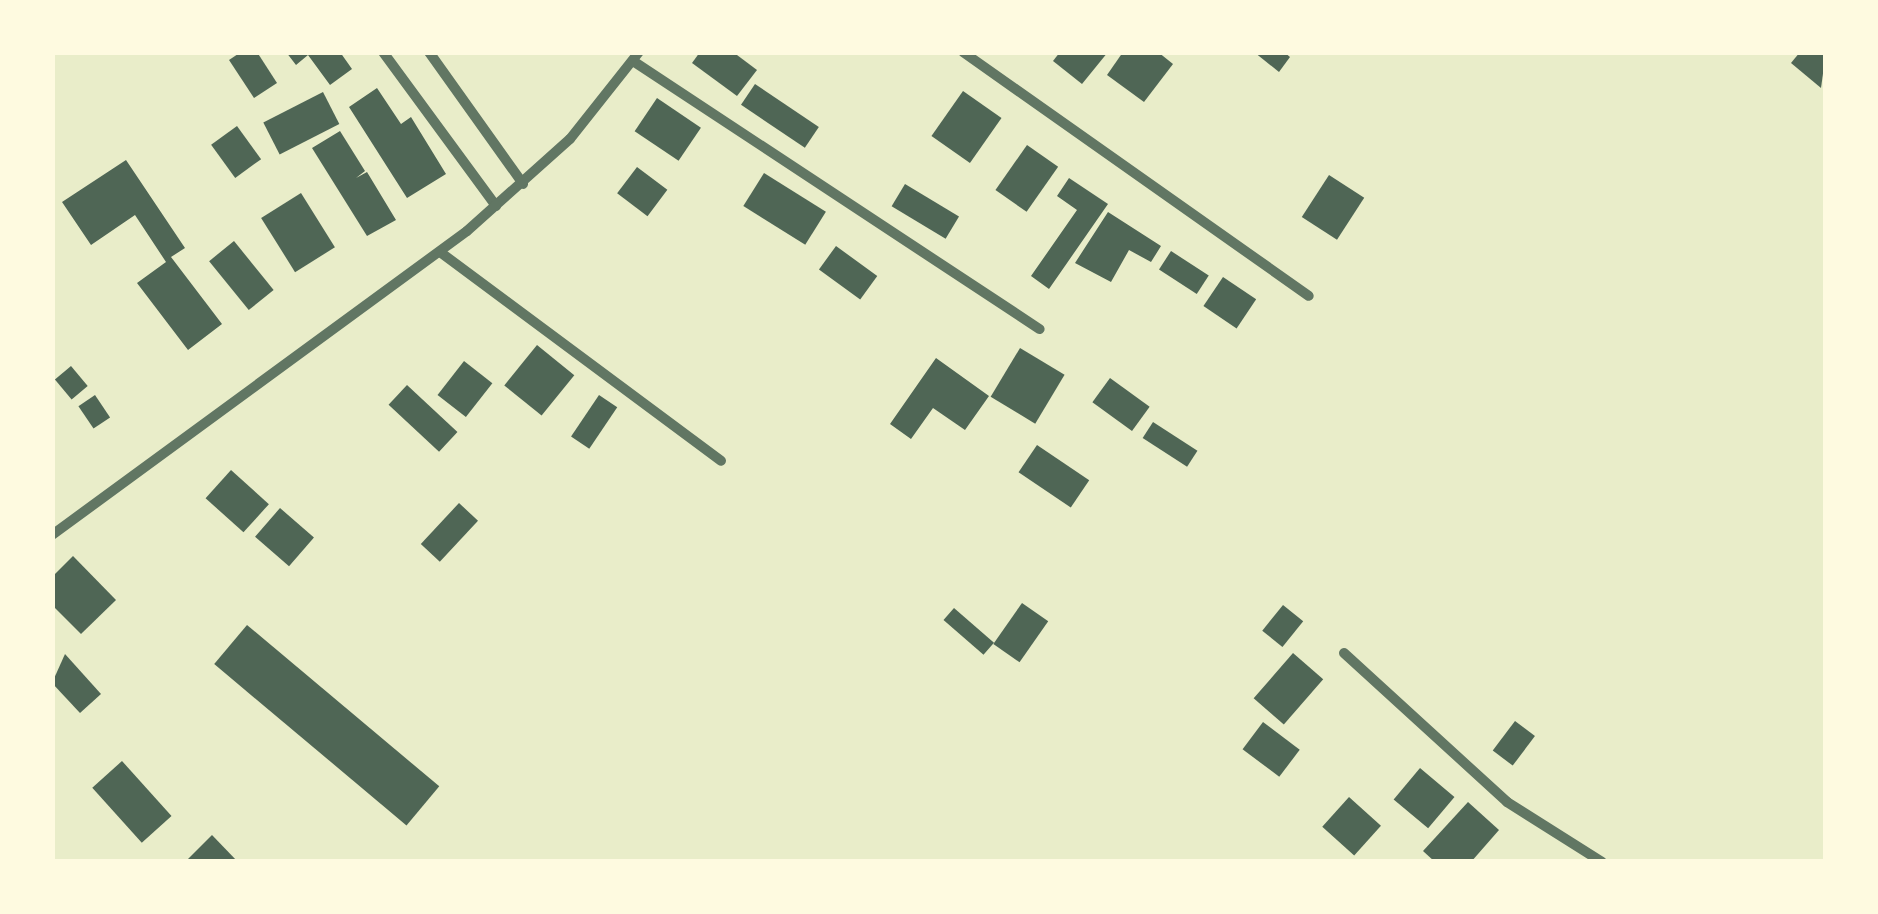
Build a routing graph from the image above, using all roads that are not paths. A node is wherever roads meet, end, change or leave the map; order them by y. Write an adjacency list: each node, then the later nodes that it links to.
1 (383, 52): 6 (street)
2 (429, 52): 5 (street)
3 (963, 52): 8 (street)
4 (636, 57): 5 (street); 9 (street)
5 (524, 184): 6 (street)
6 (496, 206): 7 (street)
7 (440, 252): 10 (street); 11 (street)
8 (1310, 296)
9 (1040, 329)
10 (720, 461)
11 (52, 535)
12 (1344, 653): 13 (street)
13 (1602, 862)

